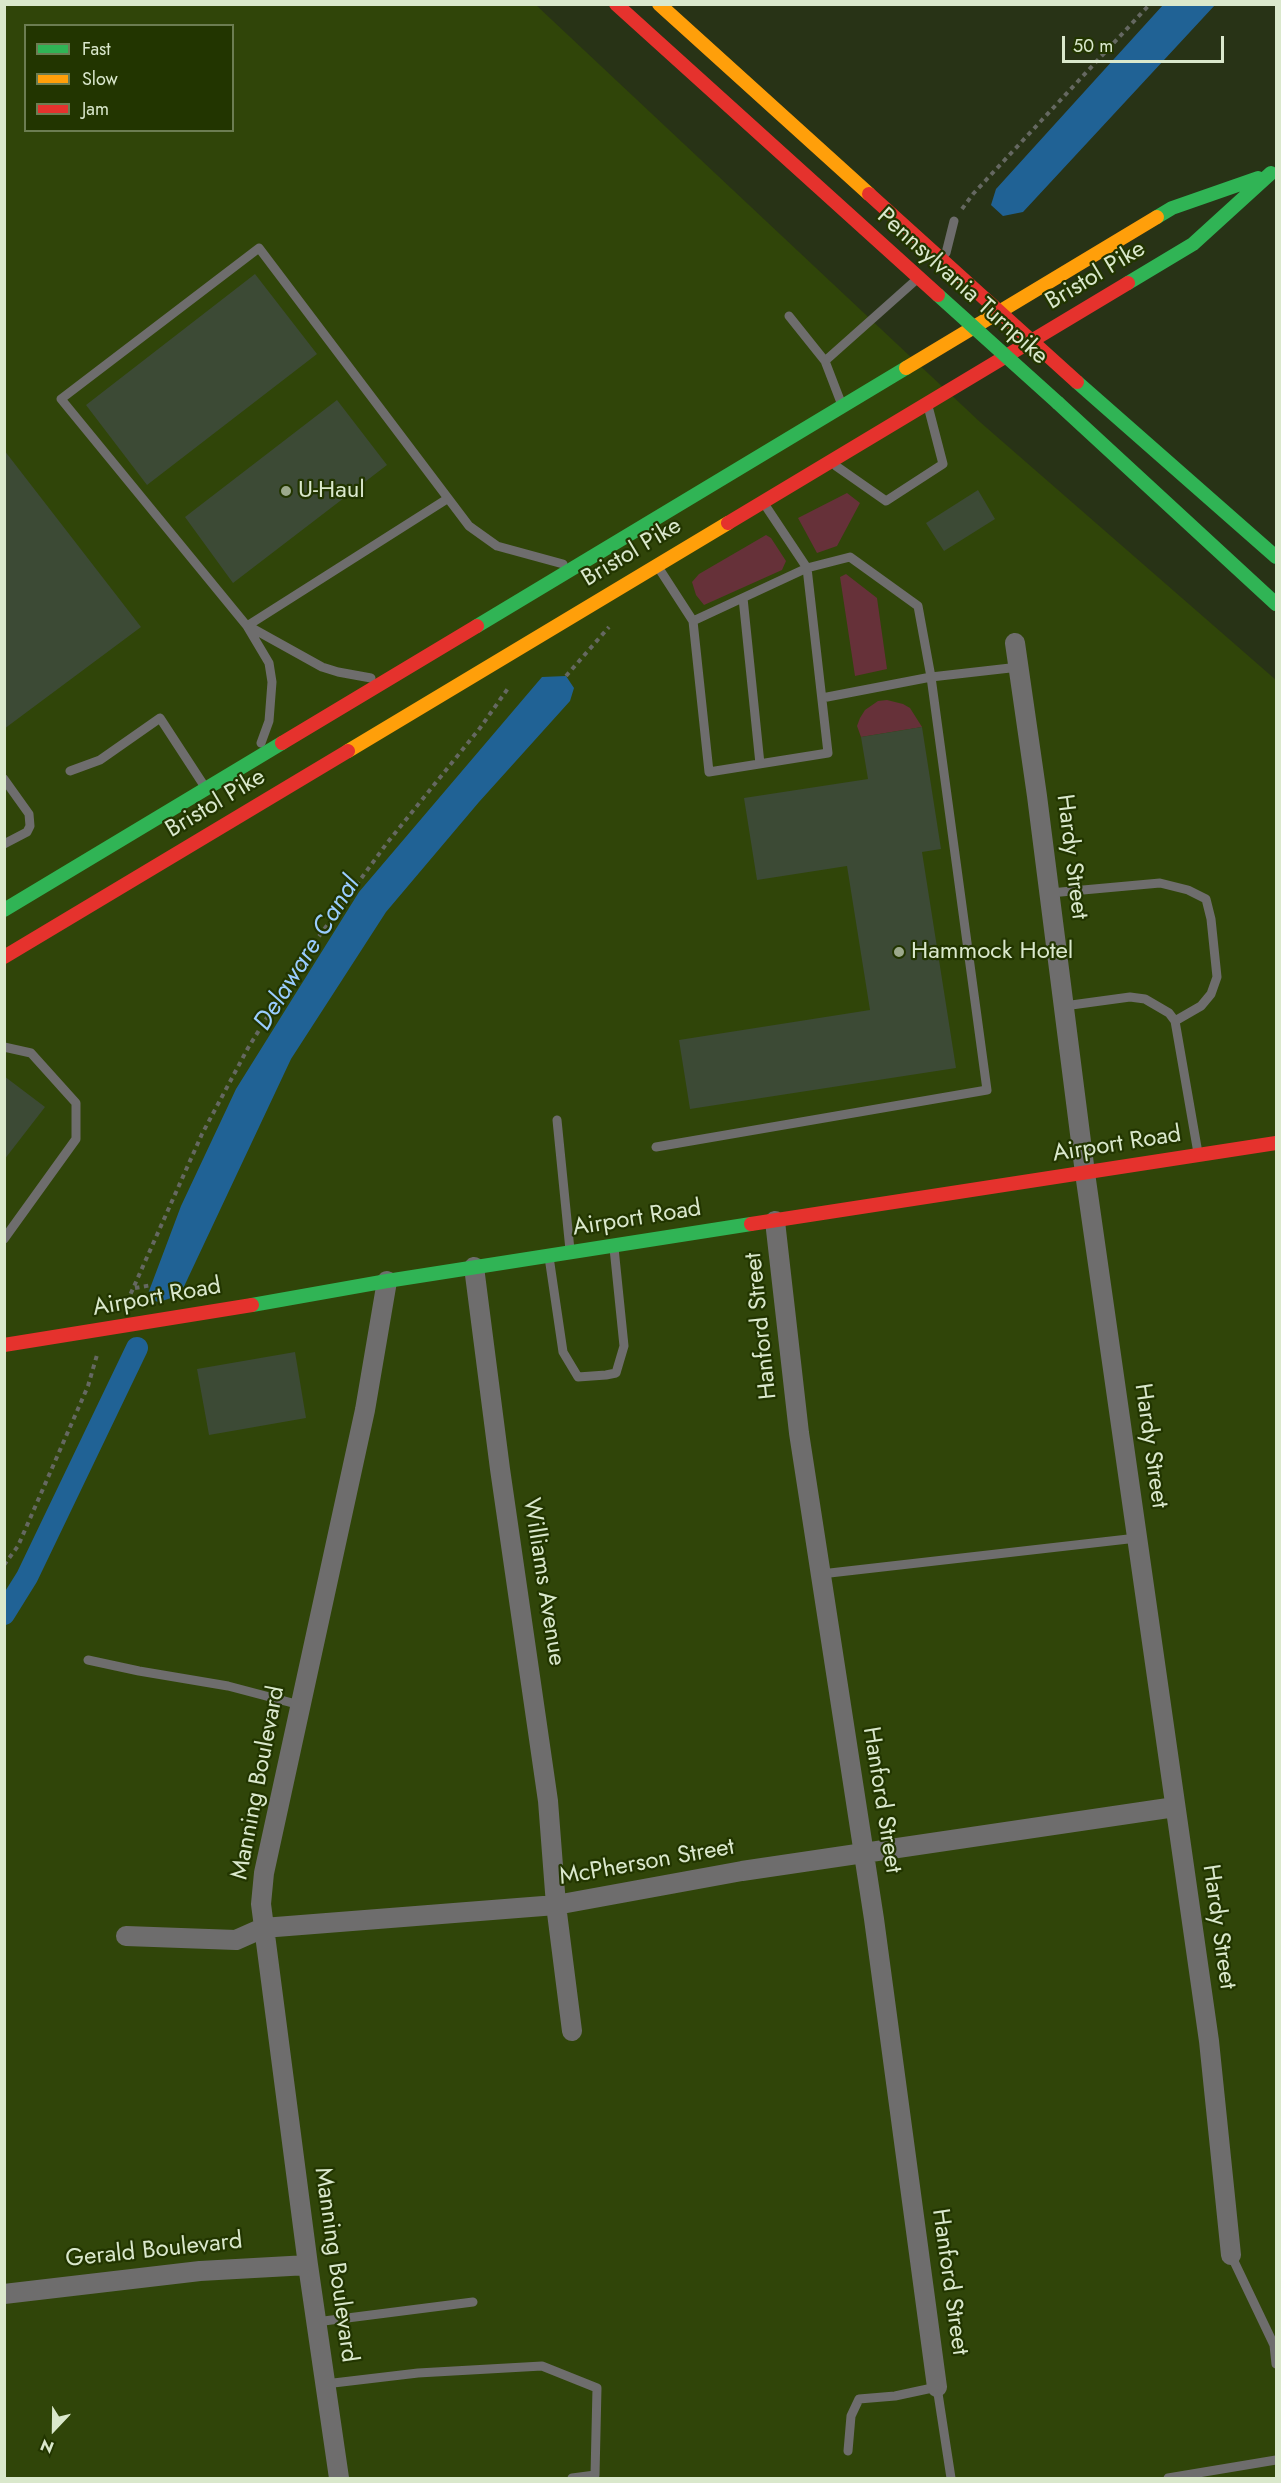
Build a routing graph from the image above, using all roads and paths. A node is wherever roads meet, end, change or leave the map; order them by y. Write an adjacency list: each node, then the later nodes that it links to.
1 (616, 4): 18 (main road, Pennsylvania Turnpike, bridge)
2 (659, 4): 13 (main road, Pennsylvania Turnpike, bridge)
3 (1150, 4): 5 (path)
4 (1274, 172): 8 (main road, Bristol Pike); 9 (main road, Bristol Pike)
5 (954, 221): 7 (lane)
6 (789, 316): 7 (lane)
7 (825, 361): 9 (lane)
8 (927, 402): 10 (main road, Bristol Pike); 10 (lane)
9 (842, 406): 15 (main road, Bristol Pike)
10 (829, 461): 12 (main road, Bristol Pike)
11 (447, 499): 15 (lane); 21 (lane); 21 (lane)
12 (763, 501): 14 (main road, Bristol Pike); 16 (lane)
13 (1276, 557)
14 (657, 565): 19 (lane); 37 (main road, Bristol Pike)
15 (575, 567): 26 (main road, Bristol Pike)
16 (807, 568): 17 (lane); 25 (lane); 28 (lane)
17 (743, 598): 19 (lane); 30 (lane)
18 (1276, 604)
19 (693, 621): 30 (lane)
20 (613, 623): 24 (path)
21 (248, 626): 26 (lane); 29 (lane)
22 (1015, 644): 23 (street, Hardy Street)
23 (1019, 667): 25 (lane); 35 (street, Hardy Street)
24 (566, 676)
25 (931, 677): 28 (lane); 43 (lane)
26 (386, 680): 29 (main road, Bristol Pike)
27 (510, 685): 54 (path)
28 (822, 698): 30 (lane)
29 (251, 761): 33 (main road, Bristol Pike)
30 (760, 764)
31 (70, 771): 33 (lane)
32 (4, 779): 34 (lane)
33 (206, 788): 36 (main road, Bristol Pike)
34 (4, 844)
35 (1050, 893): 38 (street, Hardy Street); 39 (lane)
36 (4, 910)
37 (4, 957)
38 (1064, 1006): 39 (lane); 45 (street, Hardy Street)
39 (1175, 1021): 44 (lane)
40 (4, 1047): 47 (lane)
41 (557, 1120): 49 (lane)
42 (1276, 1143): 44 (main road, Airport Road)
43 (656, 1147)
44 (1198, 1156): 45 (main road, Airport Road)
45 (1085, 1173): 46 (main road, Airport Road); 58 (street, Hardy Street)
46 (775, 1221): 48 (main road, Airport Road); 60 (street, Hanford Street)
47 (4, 1239)
48 (614, 1246): 49 (main road, Airport Road); 50 (lane)
49 (570, 1252): 50 (main road, Airport Road)
50 (548, 1256): 51 (main road, Airport Road)
51 (474, 1267): 52 (main road, Airport Road); 65 (street, Williams Avenue)
52 (387, 1281): 56 (main road, Airport Road); 62 (street, Manning Boulevard)
53 (152, 1285): 54 (path)
54 (134, 1288): 55 (path)
55 (123, 1310)
56 (4, 1345)
57 (100, 1346): 59 (path)
58 (1137, 1538): 60 (lane); 63 (street, Hardy Street)
59 (4, 1565)
60 (821, 1574): 64 (street, Hanford Street)
61 (88, 1660): 62 (lane)
62 (300, 1705): 66 (street, Manning Boulevard)
63 (1175, 1807): 64 (street, McPherson Street); 69 (street, Hardy Street)
64 (863, 1853): 65 (street, McPherson Street); 76 (street, Hanford Street)
65 (556, 1905): 66 (street, McPherson Street); 68 (street, Williams Avenue)
66 (263, 1928): 67 (street, McPherson Street); 70 (street, Manning Boulevard)
67 (126, 1936)
68 (572, 2031)
69 (1231, 2255): 74 (lane)
70 (308, 2265): 71 (street, Gerald Boulevard); 73 (street, Manning Boulevard)
71 (4, 2294)
72 (473, 2302): 73 (lane)
73 (316, 2322): 75 (street, Manning Boulevard)
74 (1276, 2364)
75 (326, 2384): 79 (street, Manning Boulevard); 80 (lane)
76 (937, 2387): 77 (lane); 81 (lane)
77 (848, 2451)
78 (1276, 2460): 82 (lane)
79 (339, 2478)
80 (572, 2478)
81 (951, 2478)
82 (1168, 2478)

